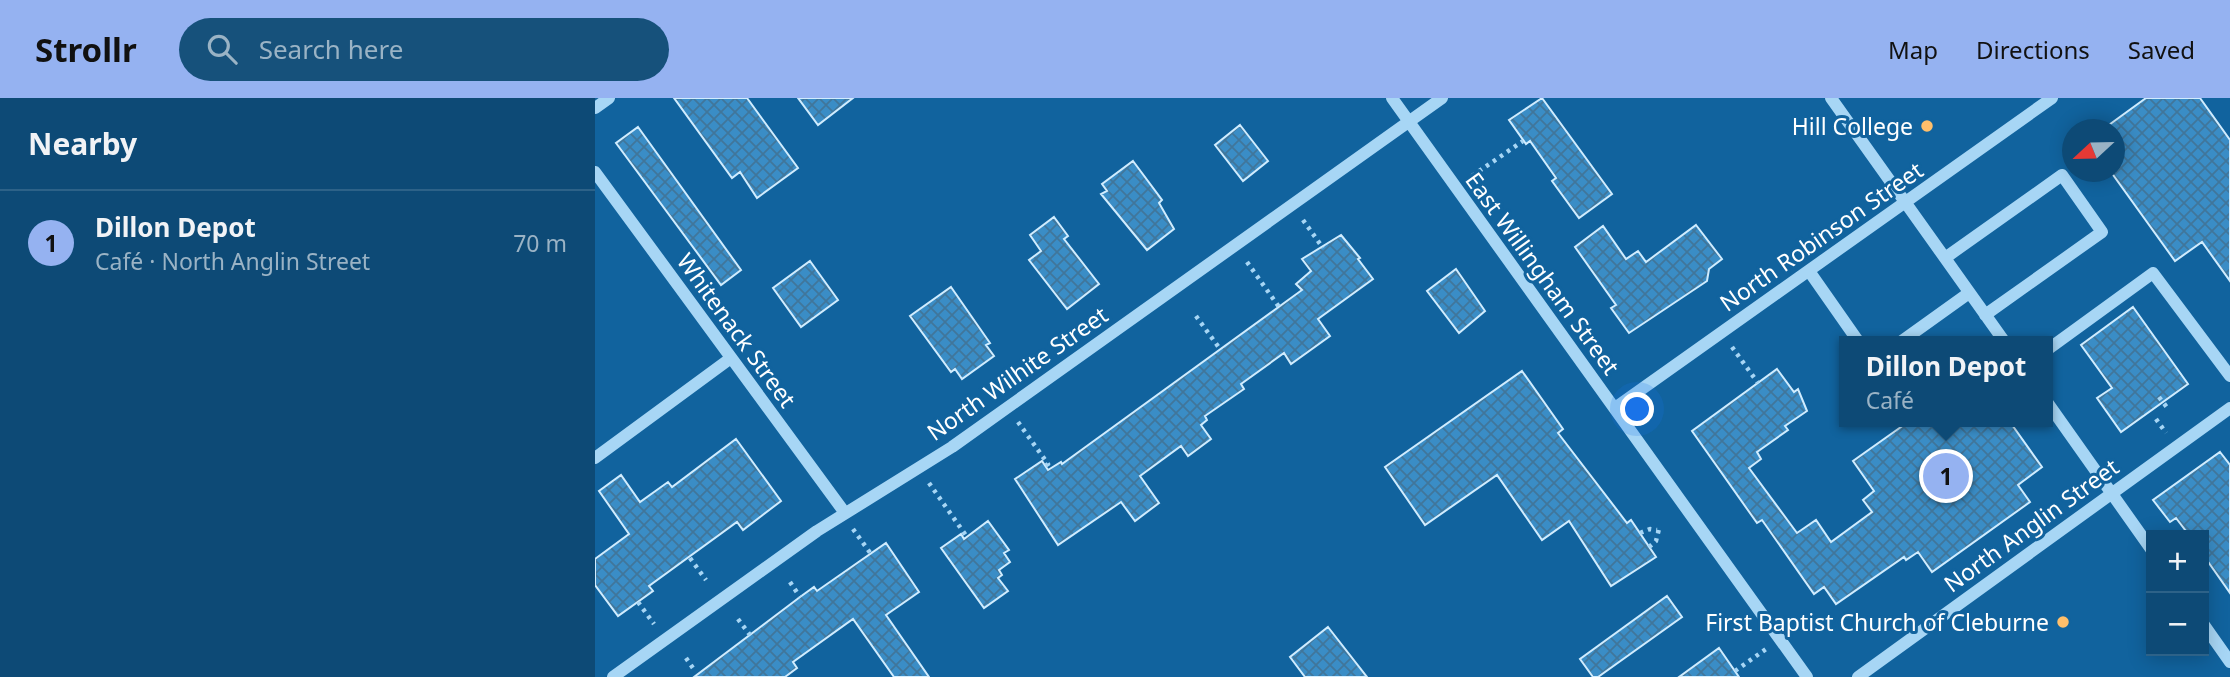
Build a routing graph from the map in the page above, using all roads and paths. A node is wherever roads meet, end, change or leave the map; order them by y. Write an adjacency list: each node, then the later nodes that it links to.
1 (609, 98): 6 (street)
2 (1392, 98): 7 (street, East Willingham Street)
3 (1442, 98): 7 (street, North Wilhite Street)
4 (1831, 98): 11 (street)
5 (2052, 98): 11 (street, North Robinson Street)
6 (595, 108)
7 (1409, 122): 10 (street, East Willingham Street); 12 (street, North Wilhite Street)
8 (1523, 141): 10 (path)
9 (595, 172): 27 (street, Whitenack Street)
10 (1455, 187): 32 (street, East Willingham Street)
11 (1905, 203): 15 (street); 16 (street, North Robinson Street)
12 (1292, 205): 13 (street, North Wilhite Street); 14 (path)
13 (1235, 245): 18 (path); 31 (street, North Wilhite Street)
14 (1323, 247)
15 (1945, 258): 17 (street); 19 (street)
16 (1809, 271): 21 (street, North Robinson Street); 22 (street)
17 (1969, 293): 19 (street); 23 (street)
18 (1279, 307)
19 (1985, 314): 24 (street)
20 (1196, 316): 26 (path)
21 (1722, 332): 29 (path); 32 (street, North Robinson Street)
22 (1854, 336)
23 (1909, 336)
24 (2000, 336)
25 (2053, 346): 28 (street)
26 (1220, 349)
27 (731, 358): 36 (street); 40 (street, Whitenack Street)
28 (2230, 376)
29 (1758, 383)
30 (2159, 397): 35 (path)
31 (1007, 407): 37 (path); 38 (street, North Wilhite Street)
32 (1615, 408): 55 (street, East Willingham Street)
33 (2230, 408): 39 (street, North Anglin Street)
34 (2053, 410): 39 (street)
35 (2169, 410)
36 (595, 458)
37 (1045, 466)
38 (917, 467): 40 (street, North Wilhite Street); 42 (path)
39 (2112, 493): 43 (street); 62 (street, North Anglin Street)
40 (844, 513): 45 (path); 54 (street, North Wilhite Street)
41 (1640, 533): 44 (path)
42 (967, 537)
43 (2146, 542)
44 (1649, 547)
45 (871, 554)
46 (691, 558): 47 (path)
47 (706, 580)
48 (790, 582): 49 (path)
49 (800, 597)
50 (638, 602): 54 (path)
51 (738, 620): 53 (path)
52 (2209, 632): 57 (street)
53 (750, 635)
54 (665, 639): 60 (street, North Wilhite Street)
55 (1780, 640): 59 (path); 61 (street, East Willingham Street)
56 (686, 658): 58 (path)
57 (2230, 662)
58 (695, 671)
59 (1735, 671)
60 (613, 677)
61 (1807, 677)
62 (1858, 677)

